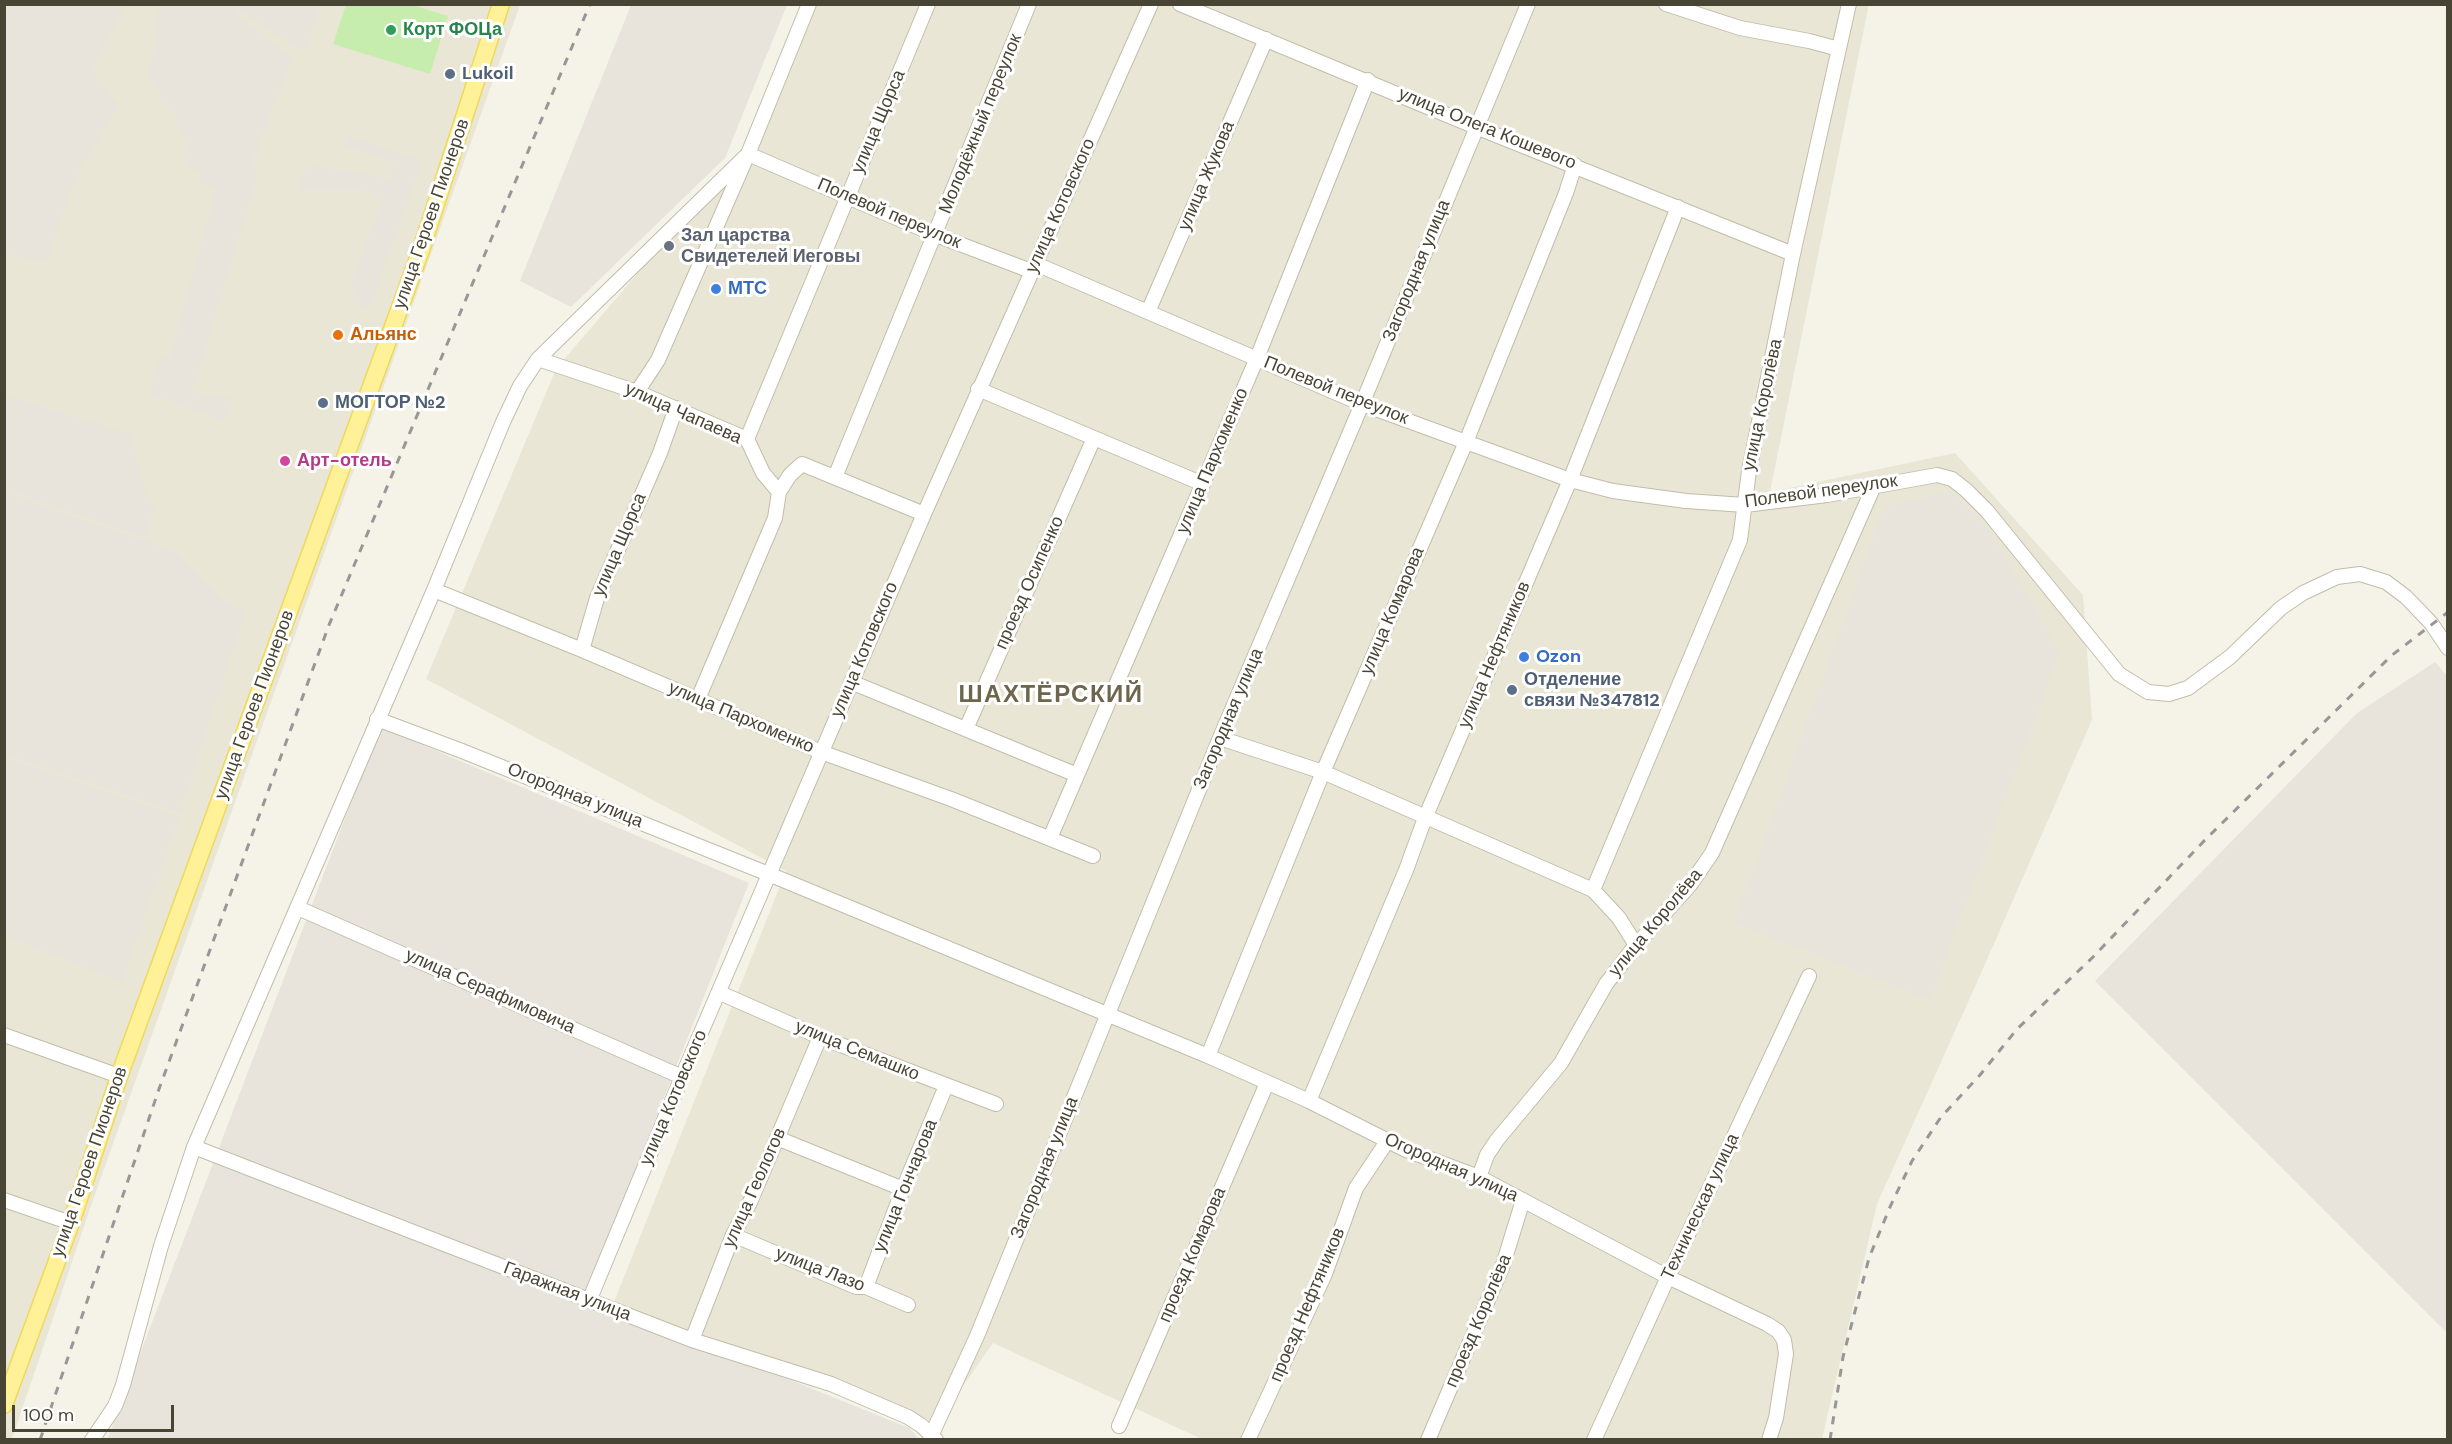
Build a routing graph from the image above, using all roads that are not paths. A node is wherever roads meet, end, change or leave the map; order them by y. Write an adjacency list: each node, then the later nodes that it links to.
1 (501, 4): 62 (main road, улица Героев Пионеров)
2 (809, 4): 14 (street)
3 (928, 4): 16 (street, улица Щорса)
4 (1029, 4): 18 (street, Молодёжный переулок)
5 (1151, 4): 20 (street, улица Котовского)
6 (1180, 4): 10 (street, улица Олега Кошевого)
7 (1528, 4): 13 (street, Загородная улица)
8 (1666, 4): 11 (street)
9 (1849, 4): 11 (street, улица Королёва)
10 (1266, 39): 12 (street, улица Олега Кошевого); 21 (street, улица Жукова)
11 (1839, 49): 19 (street, улица Королёва)
12 (1368, 80): 13 (street, улица Олега Кошевого); 22 (street, улица Пархоменко)
13 (1476, 127): 15 (street, улица Олега Кошевого); 26 (street, Загородная улица)
14 (748, 154): 16 (street, Полевой переулок); 23 (street); 25 (street)
15 (1575, 165): 17 (street, улица Олега Кошевого); 30 (street, улица Комарова)
16 (848, 197): 18 (street, Полевой переулок); 29 (street, улица Щорса)
17 (1678, 207): 19 (street, улица Олега Кошевого); 32 (street, улица Нефтяников)
18 (936, 235): 20 (street, Полевой переулок); 31 (street, Молодёжный переулок)
19 (1793, 254): 36 (street, улица Королёва)
20 (1034, 267): 21 (street, Полевой переулок); 24 (street, улица Котовского)
21 (1149, 312): 22 (street, Полевой переулок)
22 (1257, 358): 26 (street, Полевой переулок); 33 (street, улица Пархоменко)
23 (538, 359): 25 (street, улица Чапаева); 38 (street)
24 (978, 389): 28 (street); 37 (street, улица Котовского)
25 (637, 392): 27 (street, улица Чапаева)
26 (1362, 404): 30 (street, Полевой переулок); 45 (street, Загородная улица)
27 (676, 408): 29 (street, улица Чапаева); 40 (street, улица Щорса)
28 (1094, 438): 33 (street); 44 (street, проезд Осипенко)
29 (747, 439): 35 (street, улица Чапаева)
30 (1466, 442): 32 (street, Полевой переулок); 47 (street, улица Комарова)
31 (834, 477): 35 (street); 37 (street)
32 (1570, 480): 36 (street, Полевой переулок); 49 (street, улица Нефтяников)
33 (1203, 484): 48 (street, улица Пархоменко)
34 (1874, 486): 36 (street, Полевой переулок); 39 (street, Полевой переулок); 55 (street, улица Королёва)
35 (779, 492): 42 (street)
36 (1744, 505): 53 (street, улица Королёва)
37 (924, 514): 41 (street, улица Котовского)
38 (434, 590): 40 (street, улица Пархоменко); 43 (street)
39 (2448, 648)
40 (582, 650): 42 (street, улица Пархоменко)
41 (851, 682): 44 (street); 46 (street, улица Котовского)
42 (698, 699): 46 (street, улица Пархоменко)
43 (377, 719): 52 (street, Огородная улица); 54 (street)
44 (966, 729): 48 (street)
45 (1220, 738): 47 (street); 58 (street, Загородная улица)
46 (821, 752): 50 (street, улица Пархоменко); 52 (street, улица Котовского)
47 (1323, 772): 49 (street); 61 (street, улица Комарова)
48 (1077, 775): 50 (street, улица Пархоменко)
49 (1425, 818): 53 (street); 66 (street, улица Нефтяников)
50 (1050, 838): 51 (street, улица Пархоменко)
51 (1094, 856)
52 (771, 875): 57 (street, улица Котовского); 58 (street, Огородная улица)
53 (1593, 890): 55 (street)
54 (297, 908): 63 (street, улица Серафимовича); 70 (street)
55 (1636, 945): 71 (street, улица Королёва)
56 (1809, 976): 77 (street, Техническая улица)
57 (720, 993): 60 (street, улица Семашко); 63 (street, улица Котовского)
58 (1107, 1016): 61 (street, Огородная улица); 84 (street, Загородная улица)
59 (4, 1035): 62 (street)
60 (820, 1037): 65 (street, улица Семашко); 68 (street, улица Геологов)
61 (1208, 1056): 64 (street, Огородная улица)
62 (119, 1076): 75 (main road, улица Героев Пионеров)
63 (682, 1077): 79 (street, улица Котовского)
64 (1268, 1083): 66 (street, Огородная улица); 83 (street, проезд Комарова)
65 (946, 1086): 67 (street, улица Семашко); 72 (street, улица Гончарова)
66 (1309, 1101): 69 (street, Огородная улица)
67 (996, 1104)
68 (777, 1138): 72 (street); 76 (street, улица Геологов)
69 (1388, 1140): 71 (street, Огородная улица); 86 (street, проезд Нефтяников)
70 (194, 1147): 79 (street, Гаражная улица); 85 (street)
71 (1479, 1177): 74 (street, Огородная улица)
72 (903, 1189): 78 (street, улица Гончарова)
73 (4, 1200): 75 (street)
74 (1523, 1200): 77 (street, Огородная улица); 87 (street, проезд Королёва)
75 (71, 1223): 82 (main road, улица Героев Пионеров)
76 (733, 1235): 78 (street, улица Лазо); 81 (street, улица Геологов)
77 (1668, 1277): 88 (street, Техническая улица); 89 (street, Огородная улица)
78 (866, 1287): 80 (street, улица Лазо)
79 (589, 1301): 81 (street, Гаражная улица)
80 (908, 1305)
81 (692, 1340): 84 (street, Гаражная улица)
82 (6, 1394)
83 (1119, 1426)
84 (934, 1437)
85 (92, 1440)
86 (1248, 1440)
87 (1428, 1440)
88 (1594, 1440)
89 (1769, 1440)

